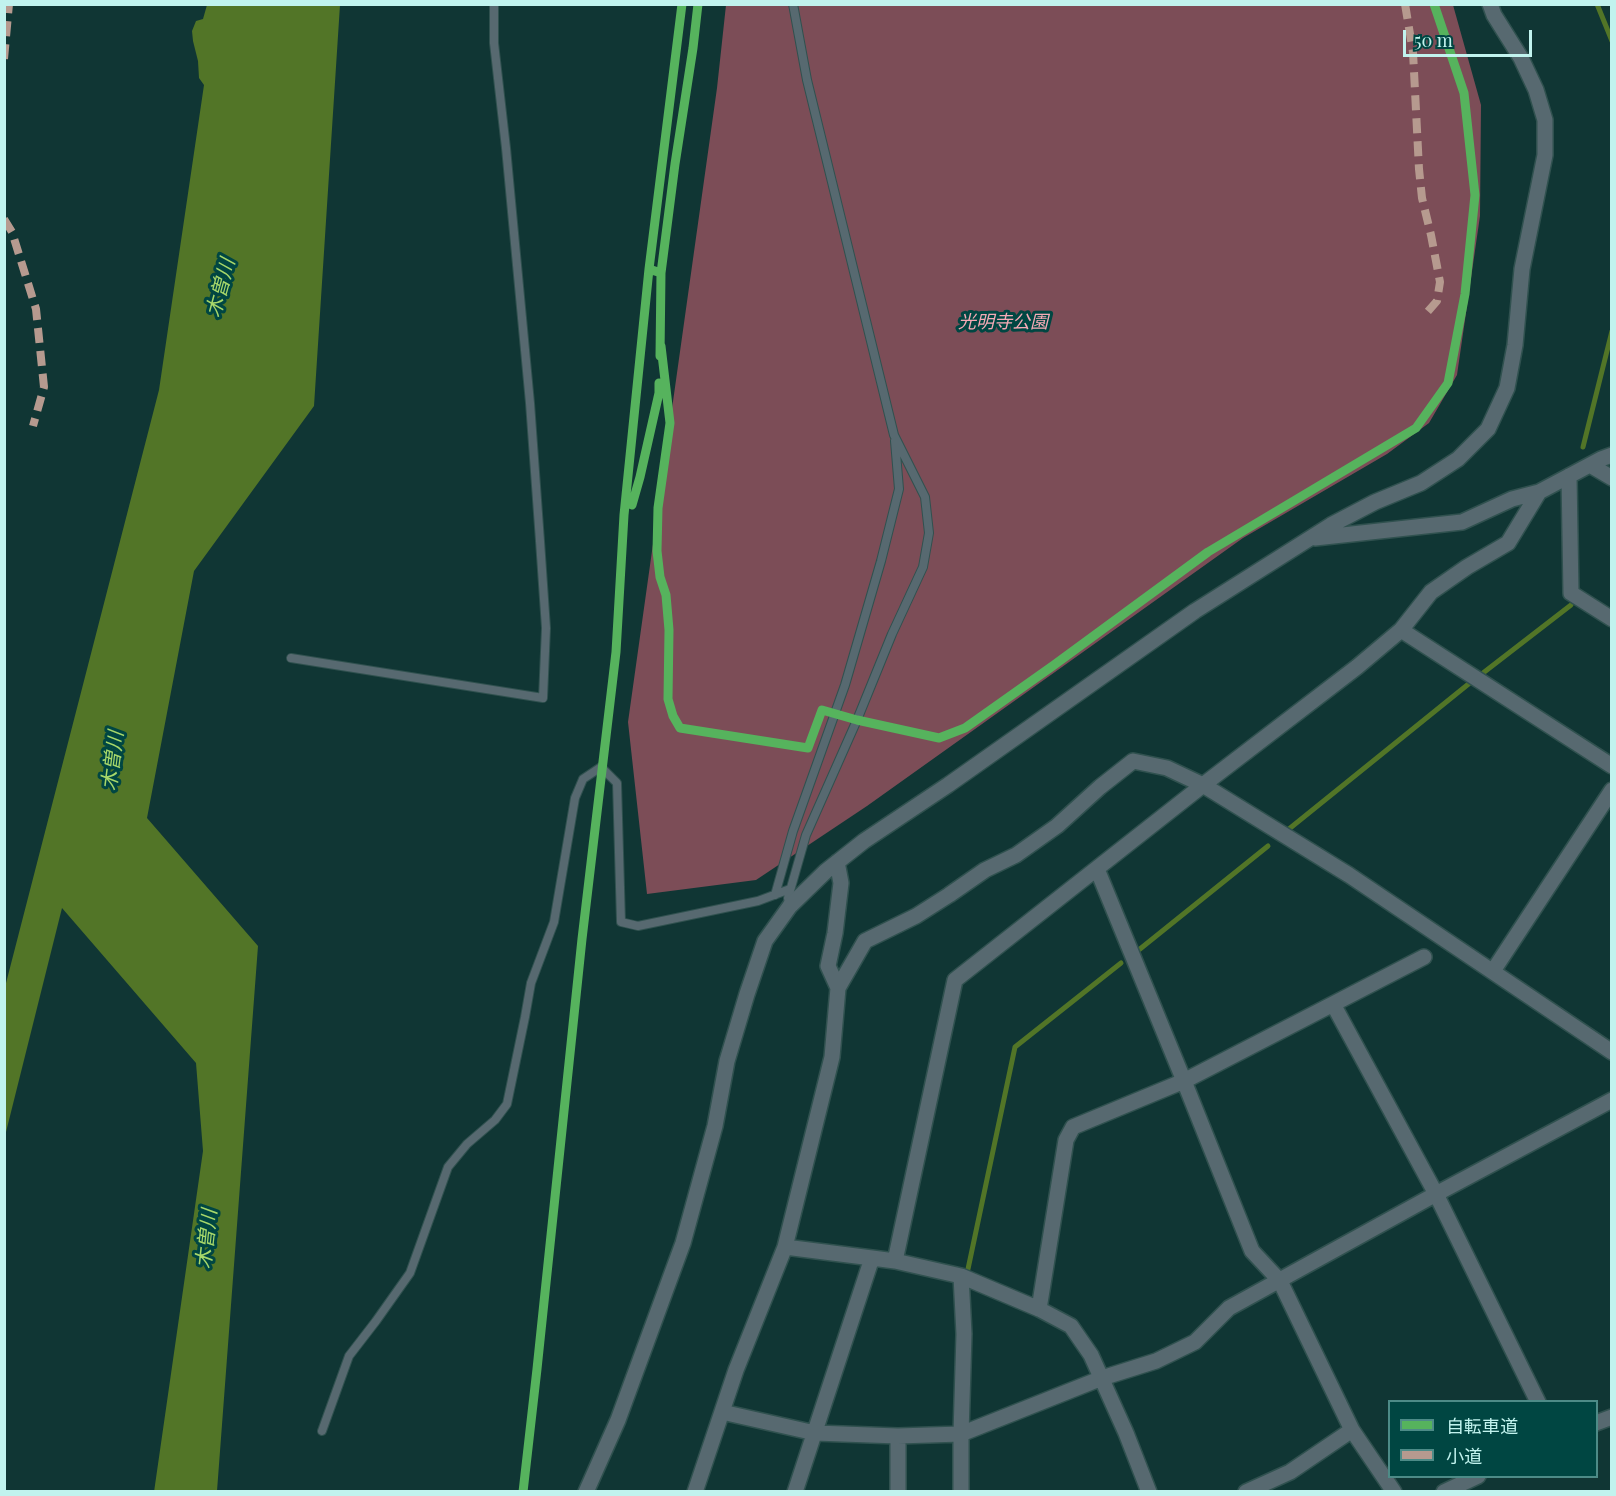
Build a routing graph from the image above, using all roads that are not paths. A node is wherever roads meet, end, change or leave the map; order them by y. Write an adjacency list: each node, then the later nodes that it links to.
1 (494, 4): 13 (lane)
2 (793, 4): 4 (lane)
3 (1490, 4): 10 (street)
4 (894, 435): 19 (lane); 20 (lane)
5 (1611, 455): 6 (street)
6 (1590, 465): 7 (street); 8 (street)
7 (1569, 476): 9 (street); 11 (street)
8 (1611, 478)
9 (1539, 492): 10 (street); 12 (street)
10 (1311, 538): 17 (street)
11 (1611, 619)
12 (1401, 630): 14 (street); 15 (street)
13 (291, 658)
14 (1611, 766)
15 (1203, 785): 18 (street); 23 (street); 24 (street)
16 (1611, 790): 23 (street)
17 (837, 862): 21 (street); 24 (street)
18 (1097, 869): 27 (street); 32 (street)
19 (790, 889): 20 (lane); 21 (lane)
20 (775, 895): 40 (lane)
21 (790, 906): 45 (street)
22 (1424, 957): 25 (street)
23 (1493, 971): 26 (street)
24 (838, 988): 30 (street)
25 (1333, 1004): 27 (street); 29 (street)
26 (1611, 1052)
27 (1184, 1081): 34 (street); 35 (street)
28 (1611, 1100): 29 (street)
29 (1436, 1194): 34 (street); 37 (street)
30 (785, 1247): 31 (street); 38 (street)
31 (872, 1258): 32 (street); 41 (street)
32 (895, 1261): 33 (street)
33 (961, 1276): 35 (street); 42 (street)
34 (1280, 1281): 36 (street); 39 (street)
35 (1038, 1309): 36 (street)
36 (1102, 1378): 42 (street); 50 (street)
37 (1538, 1400)
38 (722, 1412): 41 (street); 46 (street)
39 (1352, 1430): 51 (street); 52 (street)
40 (322, 1431)
41 (815, 1433): 43 (street); 47 (street)
42 (961, 1434): 43 (street); 49 (street)
43 (898, 1436): 48 (street)
44 (1473, 1478): 53 (street)
45 (586, 1491)
46 (694, 1491)
47 (795, 1491)
48 (898, 1491)
49 (961, 1491)
50 (1146, 1491)
51 (1246, 1491)
52 (1394, 1491)
53 (1444, 1491)

